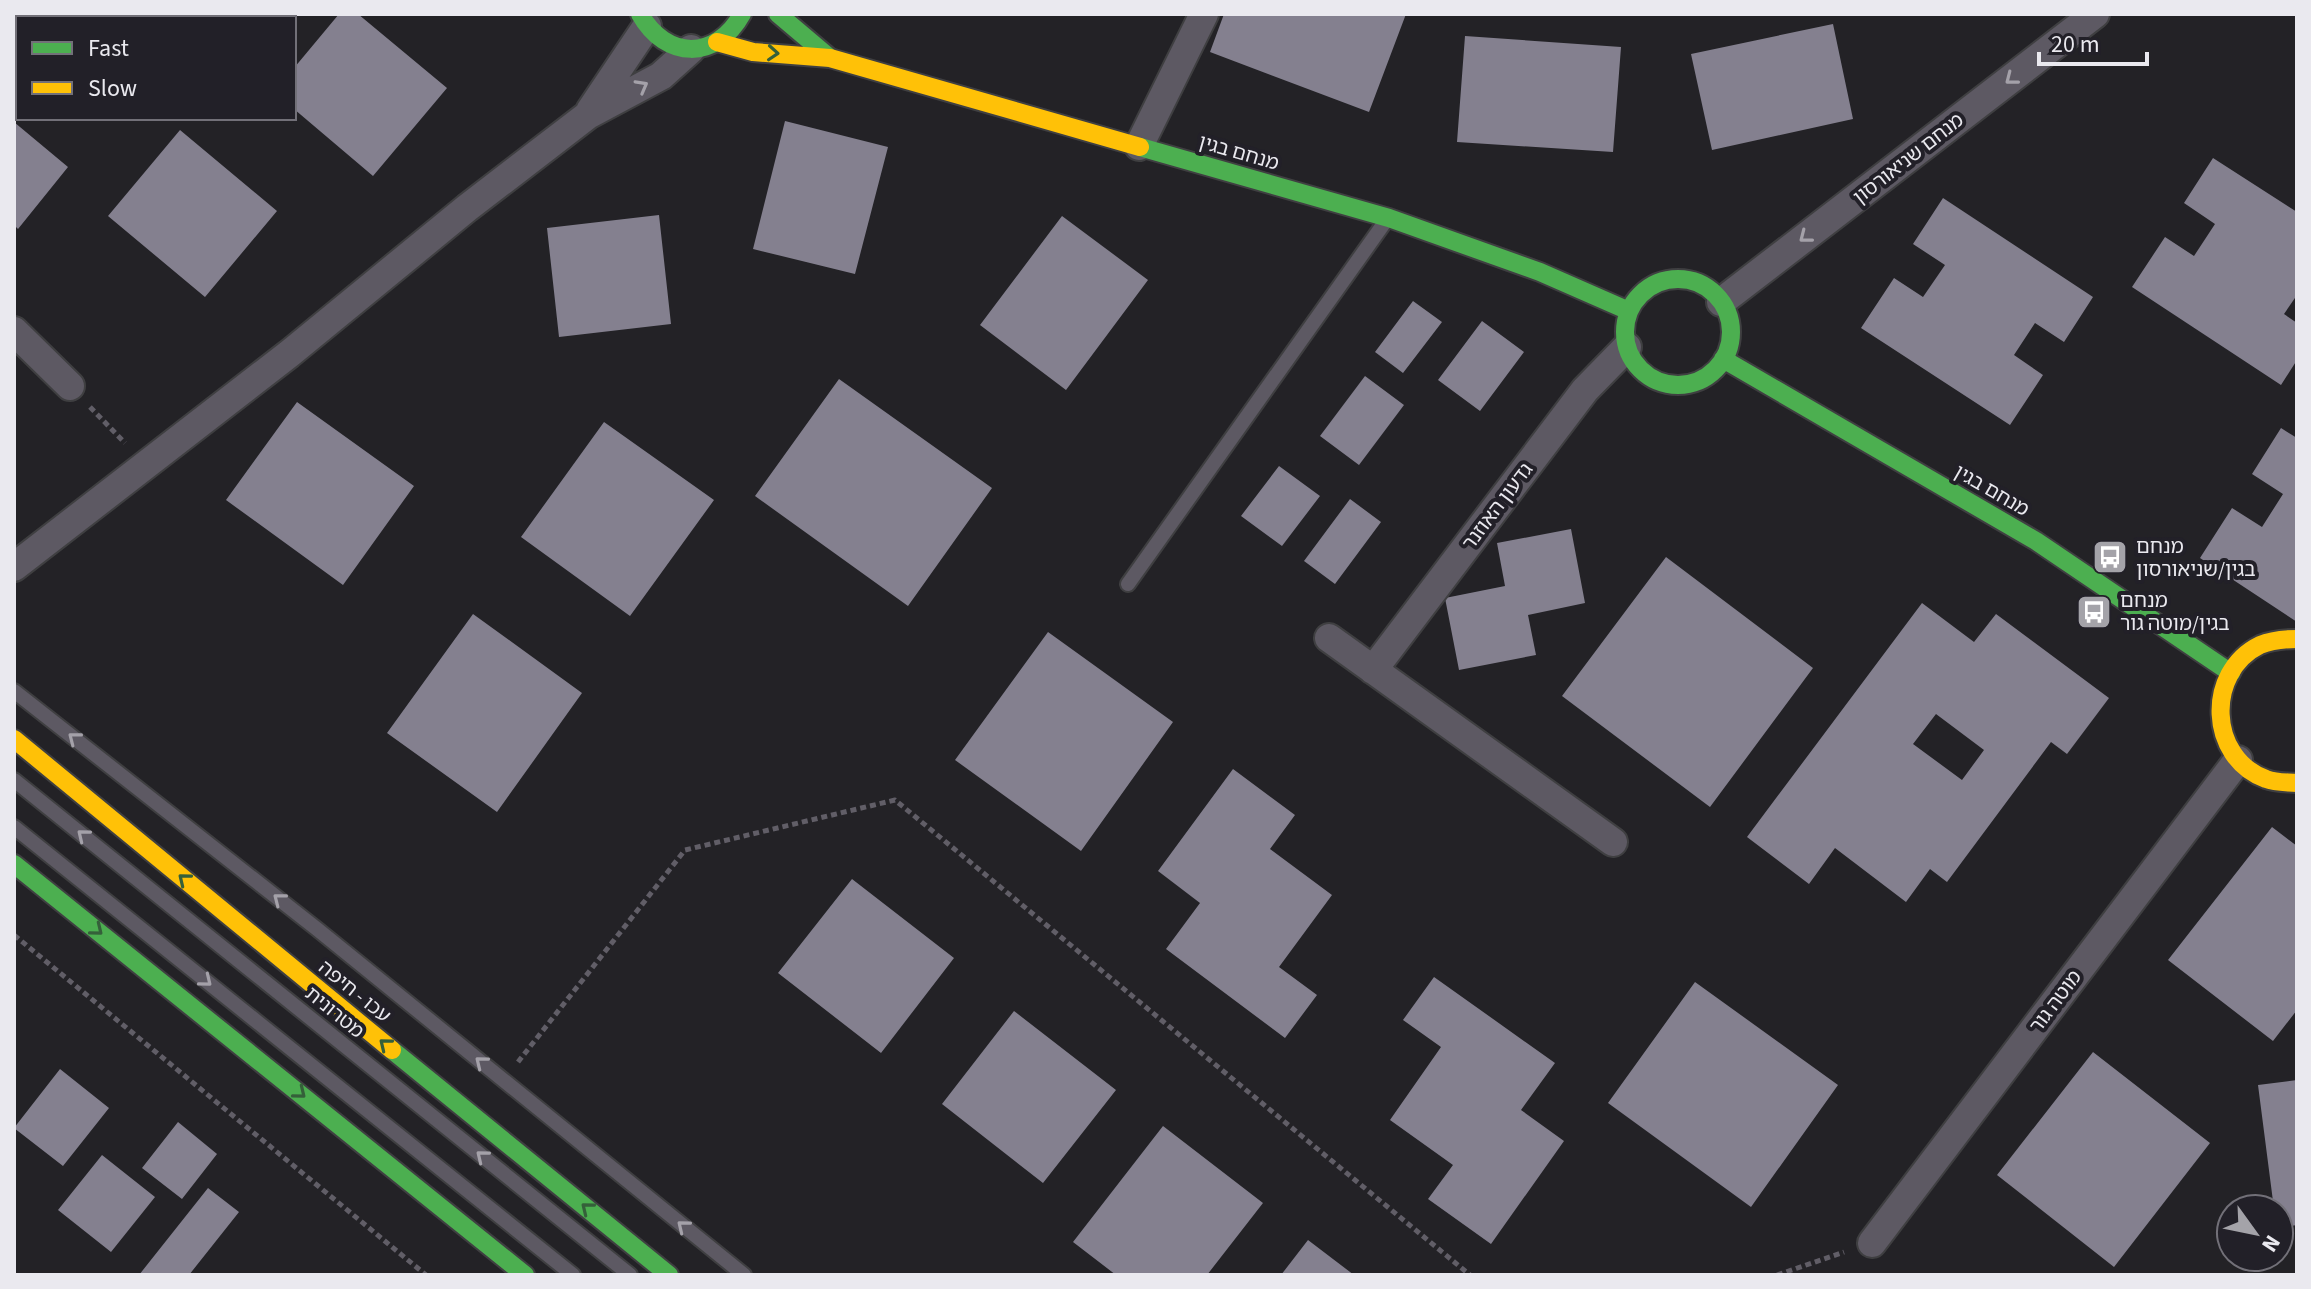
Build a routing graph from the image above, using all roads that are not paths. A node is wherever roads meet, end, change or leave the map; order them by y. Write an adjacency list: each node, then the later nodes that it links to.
1 (742, 14): 6 (main road)
2 (778, 14): 7 (main road, מנחם בגין)
3 (1204, 14): 9 (street)
4 (2095, 14): 11 (street, מנחם שניאורסון, one-way to 11)
5 (641, 18): 6 (main road, מנחם בגין); 8 (street)
6 (704, 46): 7 (main road, מנחם בגין, one-way to 7); 8 (street, one-way to 6)
7 (830, 58): 9 (main road, מנחם בגין)
8 (588, 115): 17 (street)
9 (1139, 146): 10 (main road, מנחם בגין)
10 (1389, 218): 12 (main road, מנחם בגין); 18 (lane)
11 (1721, 302): 12 (main road); 15 (main road)
12 (1629, 311): 14 (main road)
13 (14, 331): 16 (street)
14 (1627, 347): 15 (main road); 21 (street, גדעון האוזנר)
15 (1723, 359): 22 (main road, מנחם בגין)
16 (70, 386)
17 (14, 567)
18 (1128, 584)
19 (1329, 638): 21 (street)
20 (2297, 639): 22 (main road)
21 (1373, 670): 29 (street)
22 (2231, 673): 25 (main road)
23 (14, 691): 36 (lane, one-way to 23)
24 (14, 739): 35 (main road, עכו - חיפה, one-way to 24)
25 (2238, 760): 27 (main road); 31 (street, מוטה גור)
26 (14, 780): 34 (lane, מטרונית, one-way to 26)
27 (2297, 783)
28 (14, 827): 33 (lane, one-way to 33)
29 (1613, 842)
30 (14, 864): 32 (main road, one-way to 32)
31 (1872, 1243)
32 (525, 1275)
33 (573, 1275)
34 (630, 1275)
35 (669, 1275)
36 (744, 1275)

